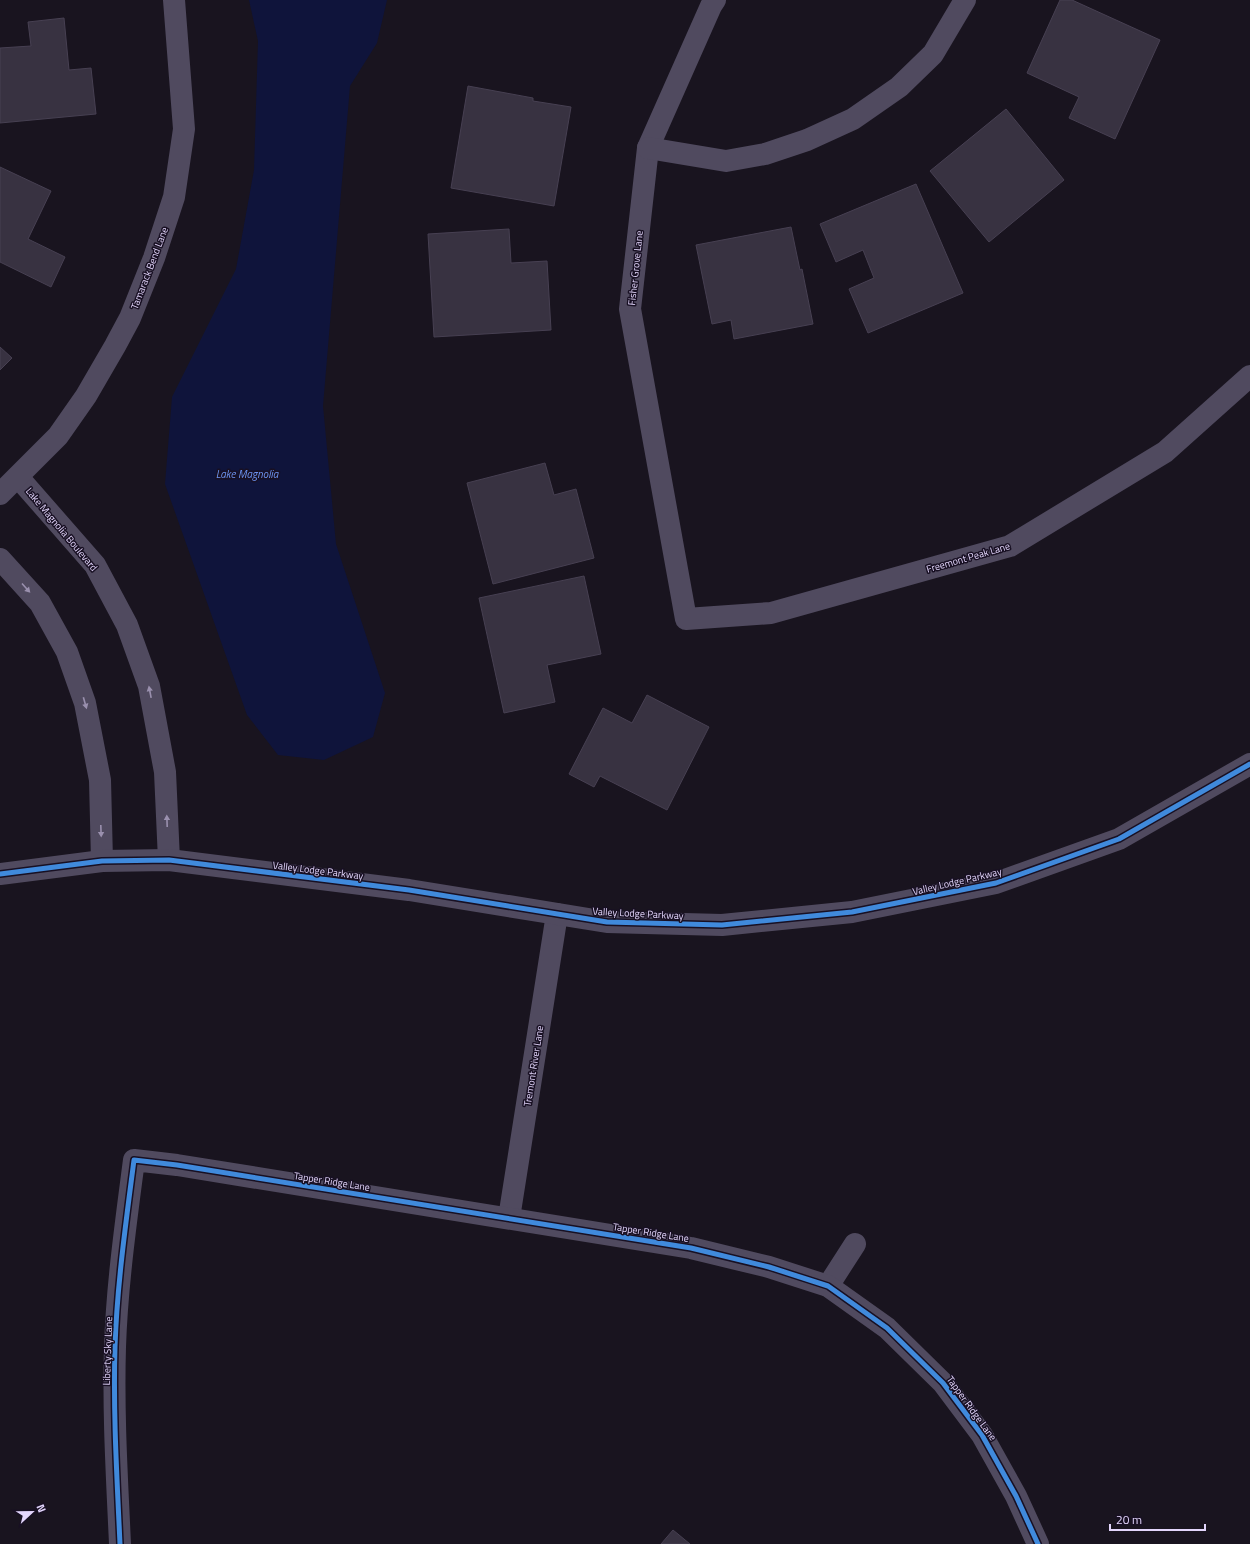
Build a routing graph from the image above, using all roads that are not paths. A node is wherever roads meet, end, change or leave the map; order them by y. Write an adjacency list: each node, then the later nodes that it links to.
1 (174, 0): 6 (street, Tamarack Bend Lane)
2 (715, 0): 4 (street, Fisher Grove Lane)
3 (965, 0): 4 (street)
4 (648, 148): 9 (street, Fisher Grove Lane)
5 (1250, 376): 9 (street, Freemont Peak Lane)
6 (18, 477): 7 (street, Tamarack Bend Lane); 11 (street, Lake Magnolia Boulevard, one-way to 6)
7 (0, 494)
8 (0, 559): 12 (street, one-way to 12)
9 (686, 619)
10 (1250, 764): 14 (street, Valley Lodge Parkway)
11 (169, 860): 12 (street, Valley Lodge Parkway); 14 (street, Valley Lodge Parkway)
12 (102, 861): 13 (street, Valley Lodge Parkway)
13 (0, 874)
14 (557, 914): 16 (street, Tremont River Lane)
15 (134, 1160): 16 (street, Tapper Ridge Lane); 19 (street, Liberty Sky Lane)
16 (509, 1218): 18 (street, Tapper Ridge Lane)
17 (855, 1244): 18 (street)
18 (828, 1286): 20 (street, Tapper Ridge Lane)
19 (120, 1544)
20 (1038, 1544)

